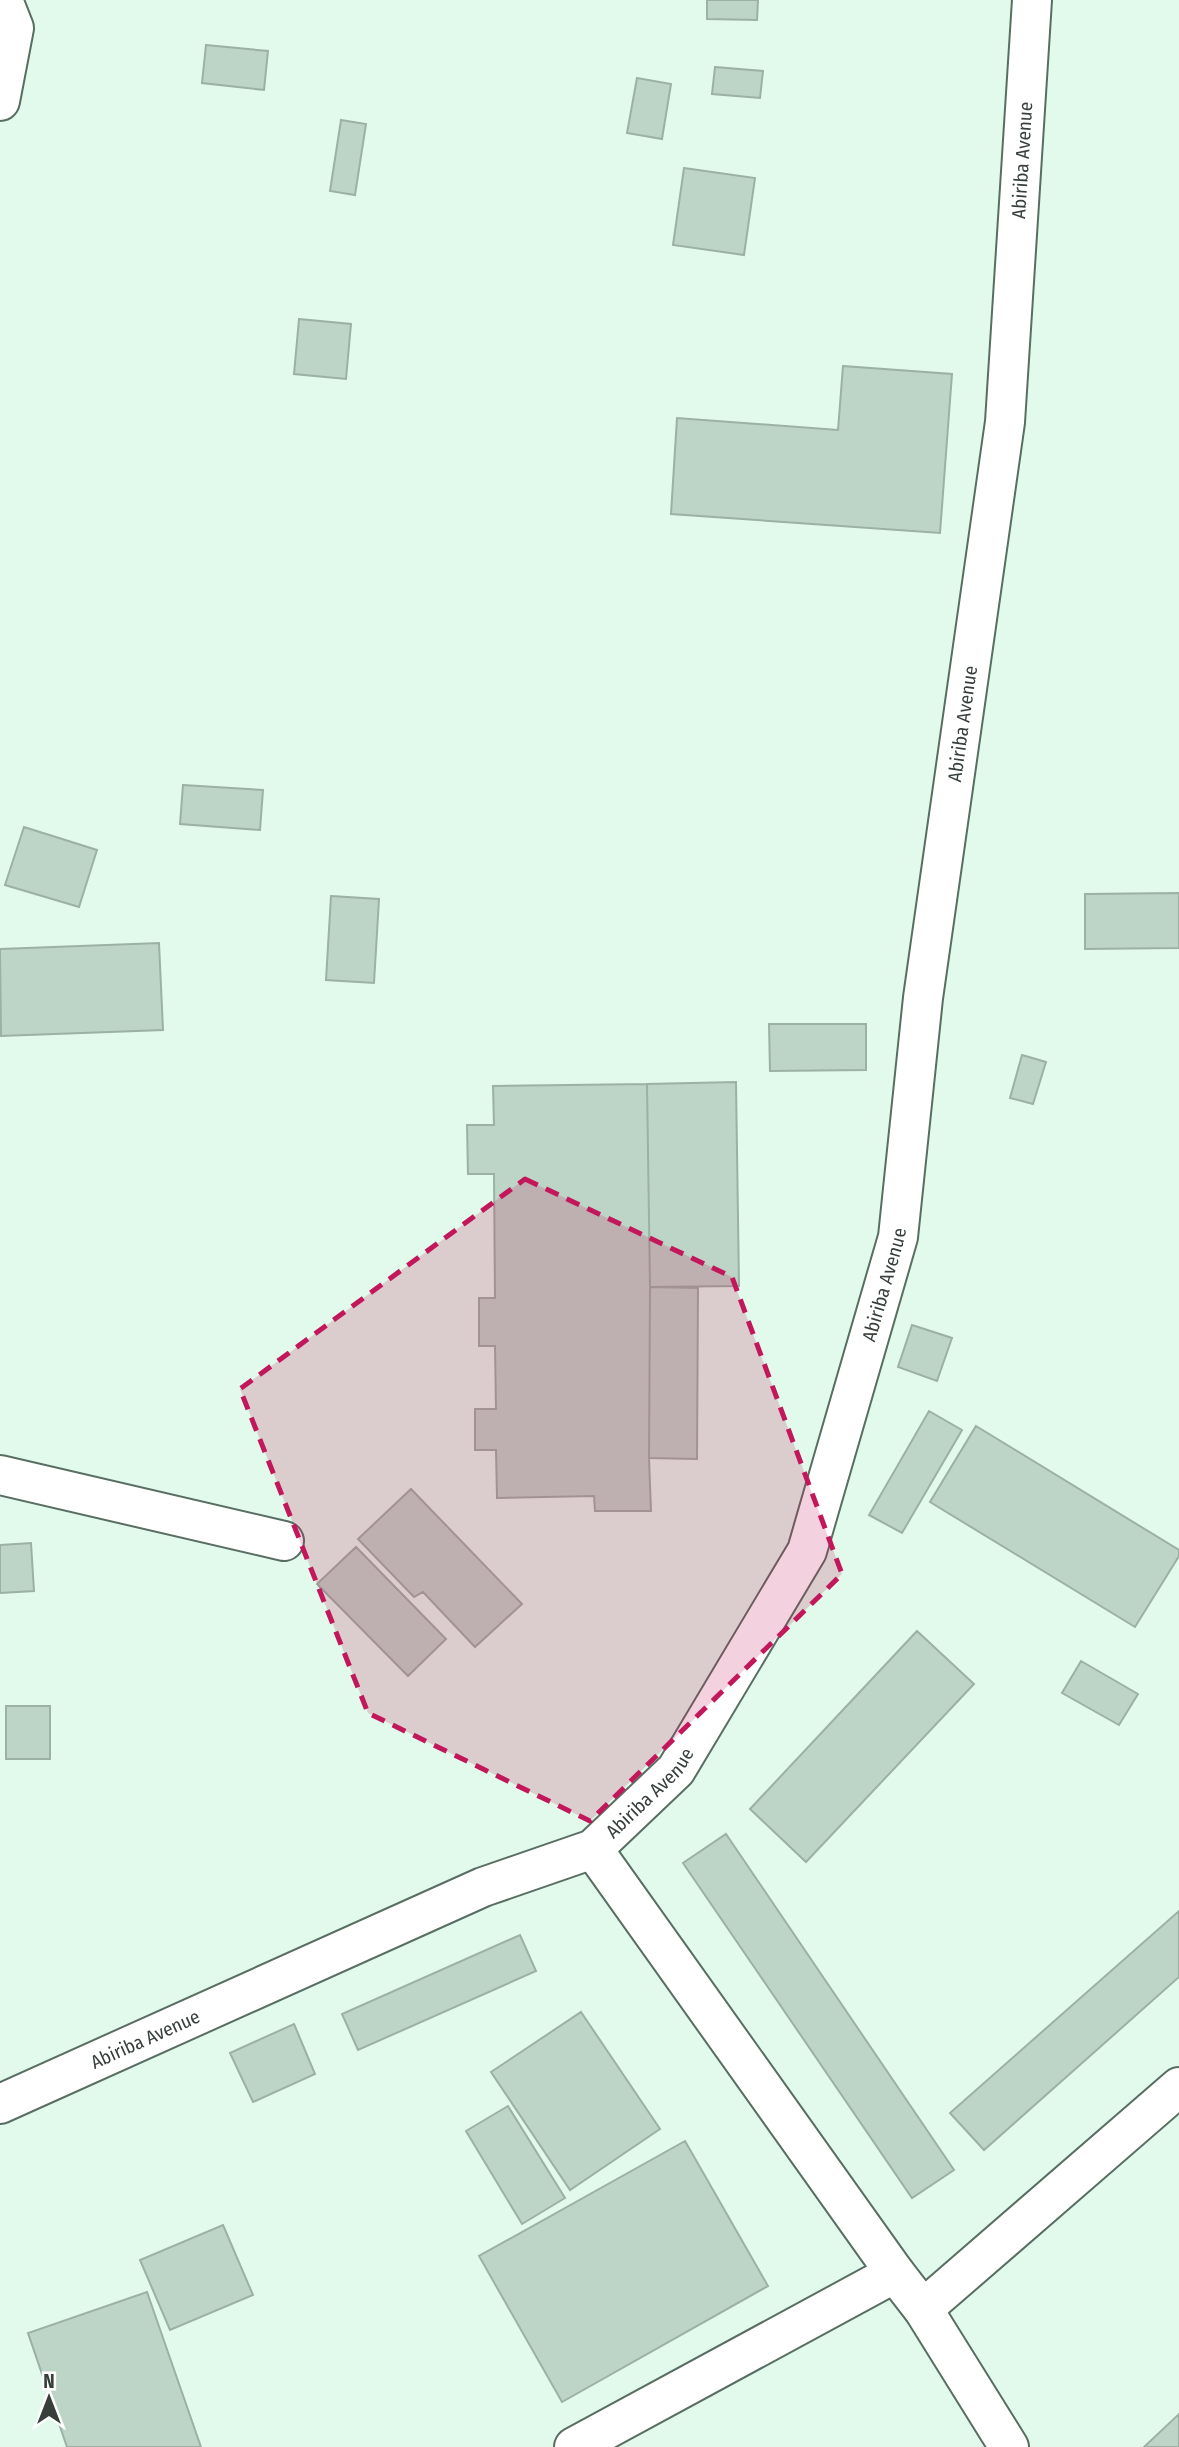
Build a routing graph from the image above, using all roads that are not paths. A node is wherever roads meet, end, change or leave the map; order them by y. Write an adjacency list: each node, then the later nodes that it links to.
1 (3, 0): 3 (street)
2 (1032, 0): 6 (street, Abiriba Avenue)
3 (0, 101)
4 (0, 1475): 5 (street)
5 (284, 1541)
6 (593, 1849): 8 (street, Abiriba Avenue); 9 (street)
7 (1179, 2087): 10 (street)
8 (0, 2104)
9 (895, 2273): 10 (street); 11 (street)
10 (923, 2309): 12 (street)
11 (574, 2447)
12 (1009, 2447)

